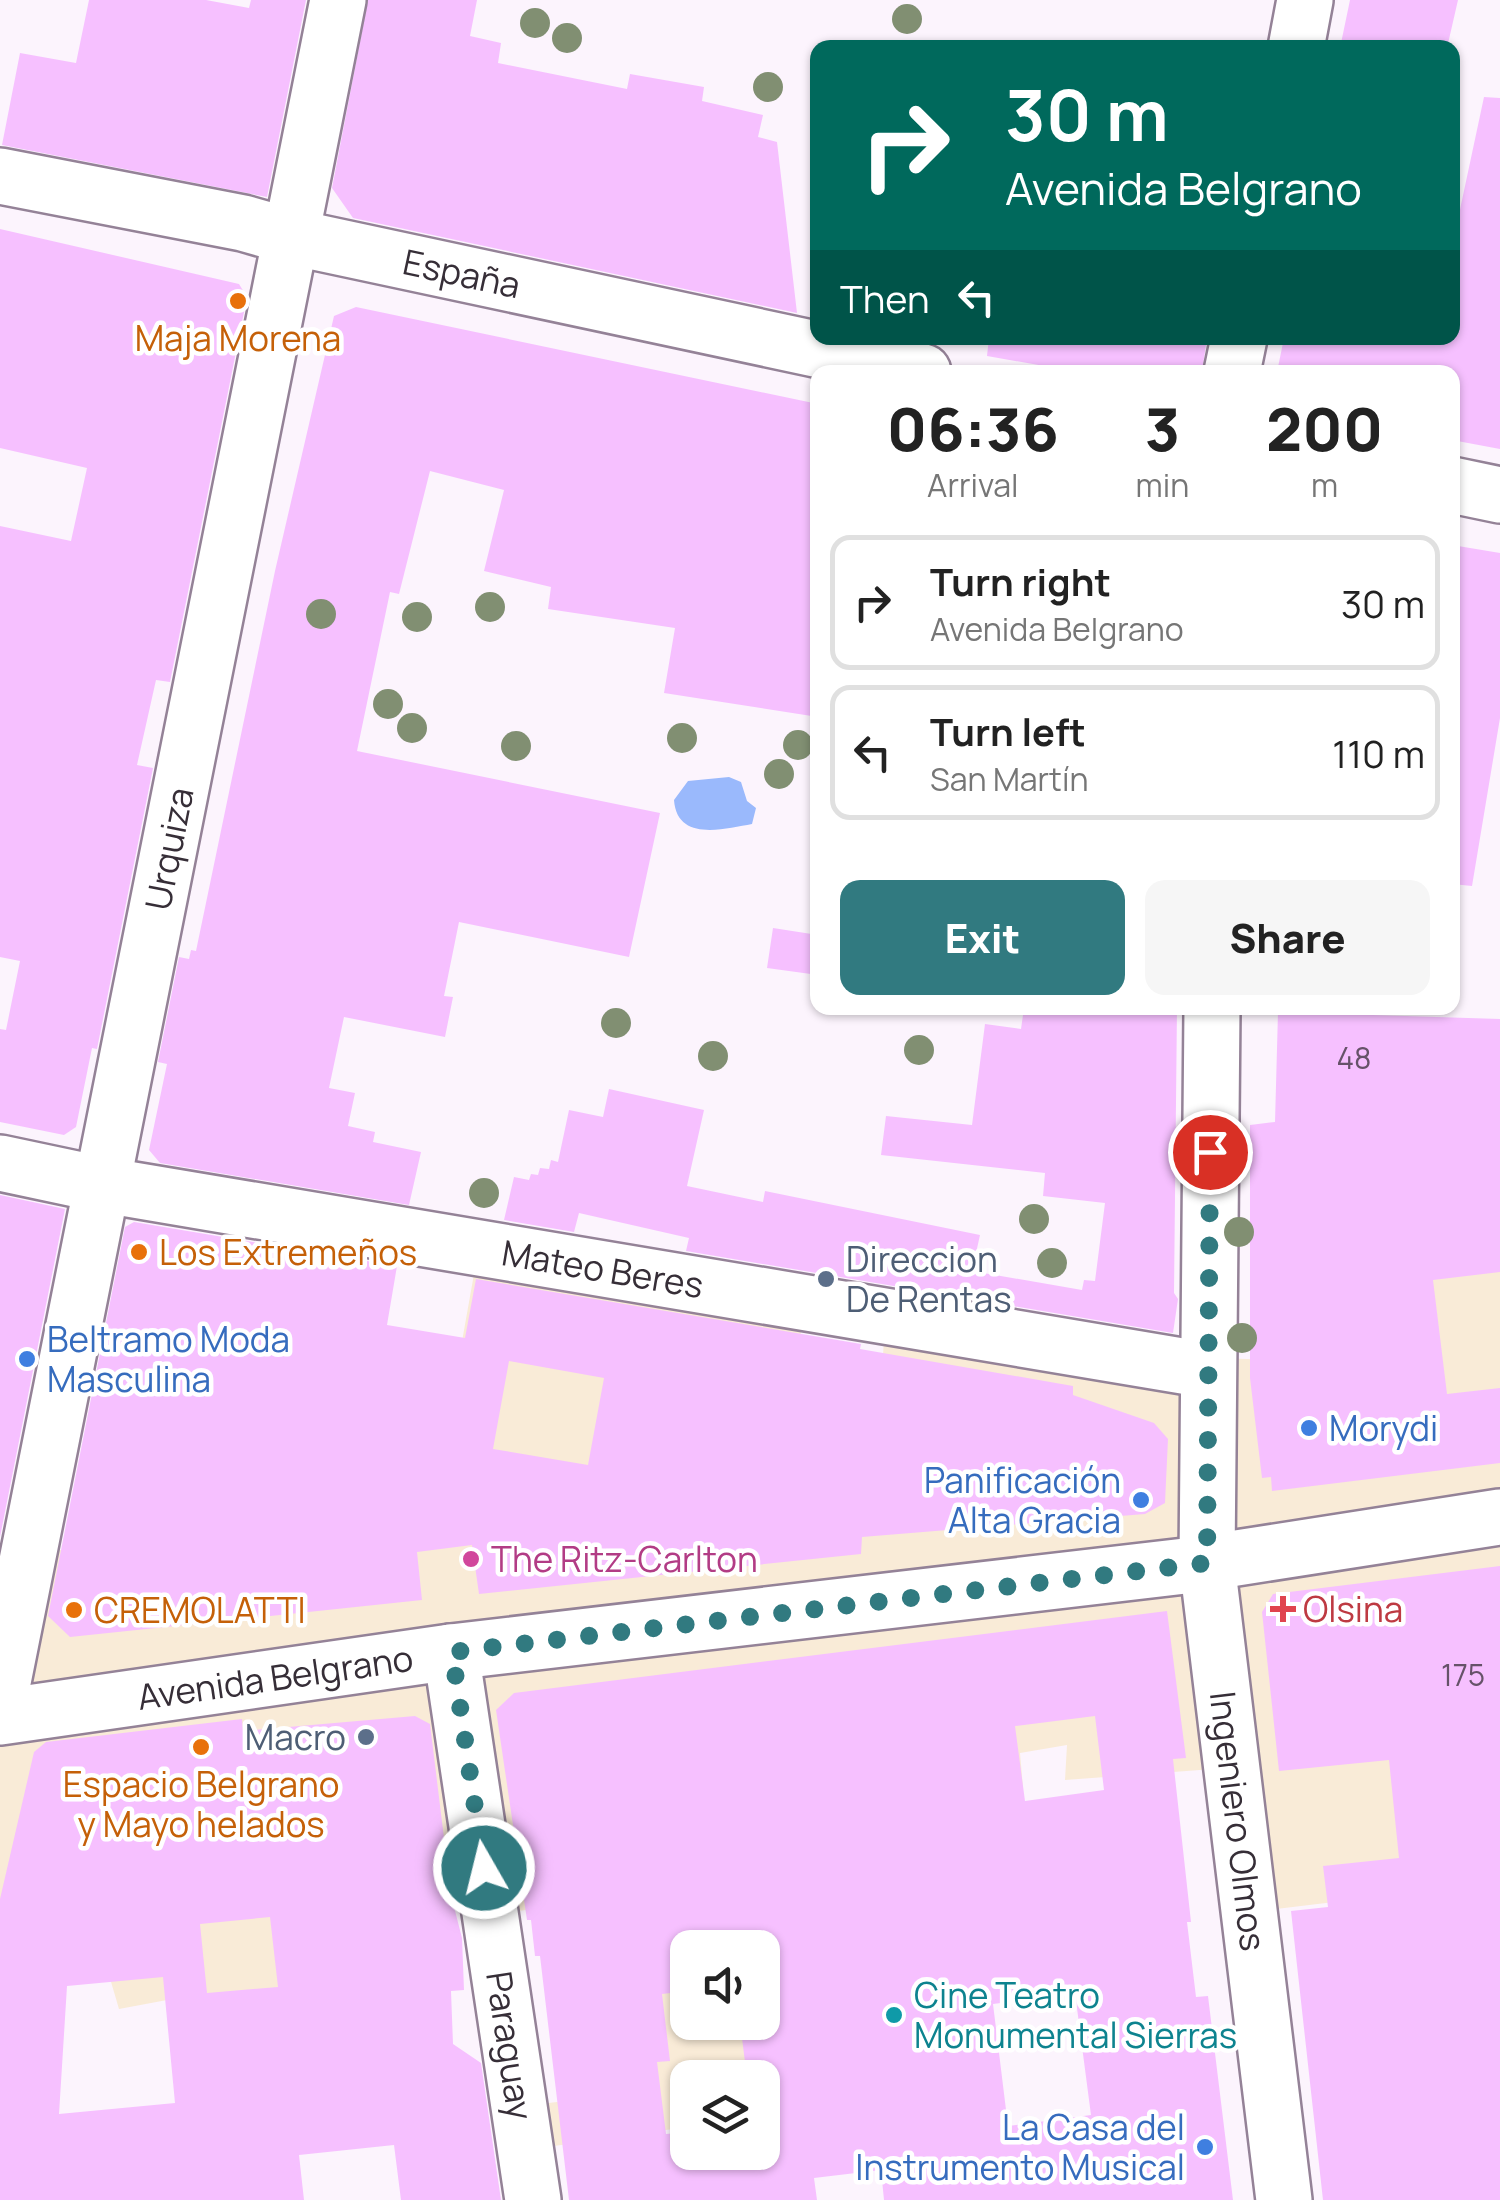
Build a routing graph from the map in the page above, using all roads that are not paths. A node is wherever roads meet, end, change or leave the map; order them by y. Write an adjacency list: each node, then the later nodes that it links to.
1 (338, 0): 5 (street, Urquiza)
2 (1305, 0): 3 (street)
3 (1298, 40)
4 (0, 176): 5 (street, España)
5 (292, 237): 6 (street, España); 11 (street, Urquiza)
6 (890, 365)
7 (1460, 488): 8 (street)
8 (1500, 496)
9 (1212, 1015): 12 (street, Ingeniero Olmos)
10 (0, 1163): 11 (street, Mateo Beres)
11 (104, 1185): 12 (street, Mateo Beres); 16 (street, Urquiza)
12 (1206, 1370): 14 (street, Ingeniero Olmos)
13 (1500, 1518): 14 (street, Avenida Belgrano)
14 (1207, 1563): 15 (street, Avenida Belgrano); 19 (street, Ingeniero Olmos)
15 (452, 1652): 17 (street, Avenida Belgrano); 18 (street, Paraguay)
16 (0, 1697)
17 (0, 1716)
18 (533, 2200)
19 (1284, 2200)

